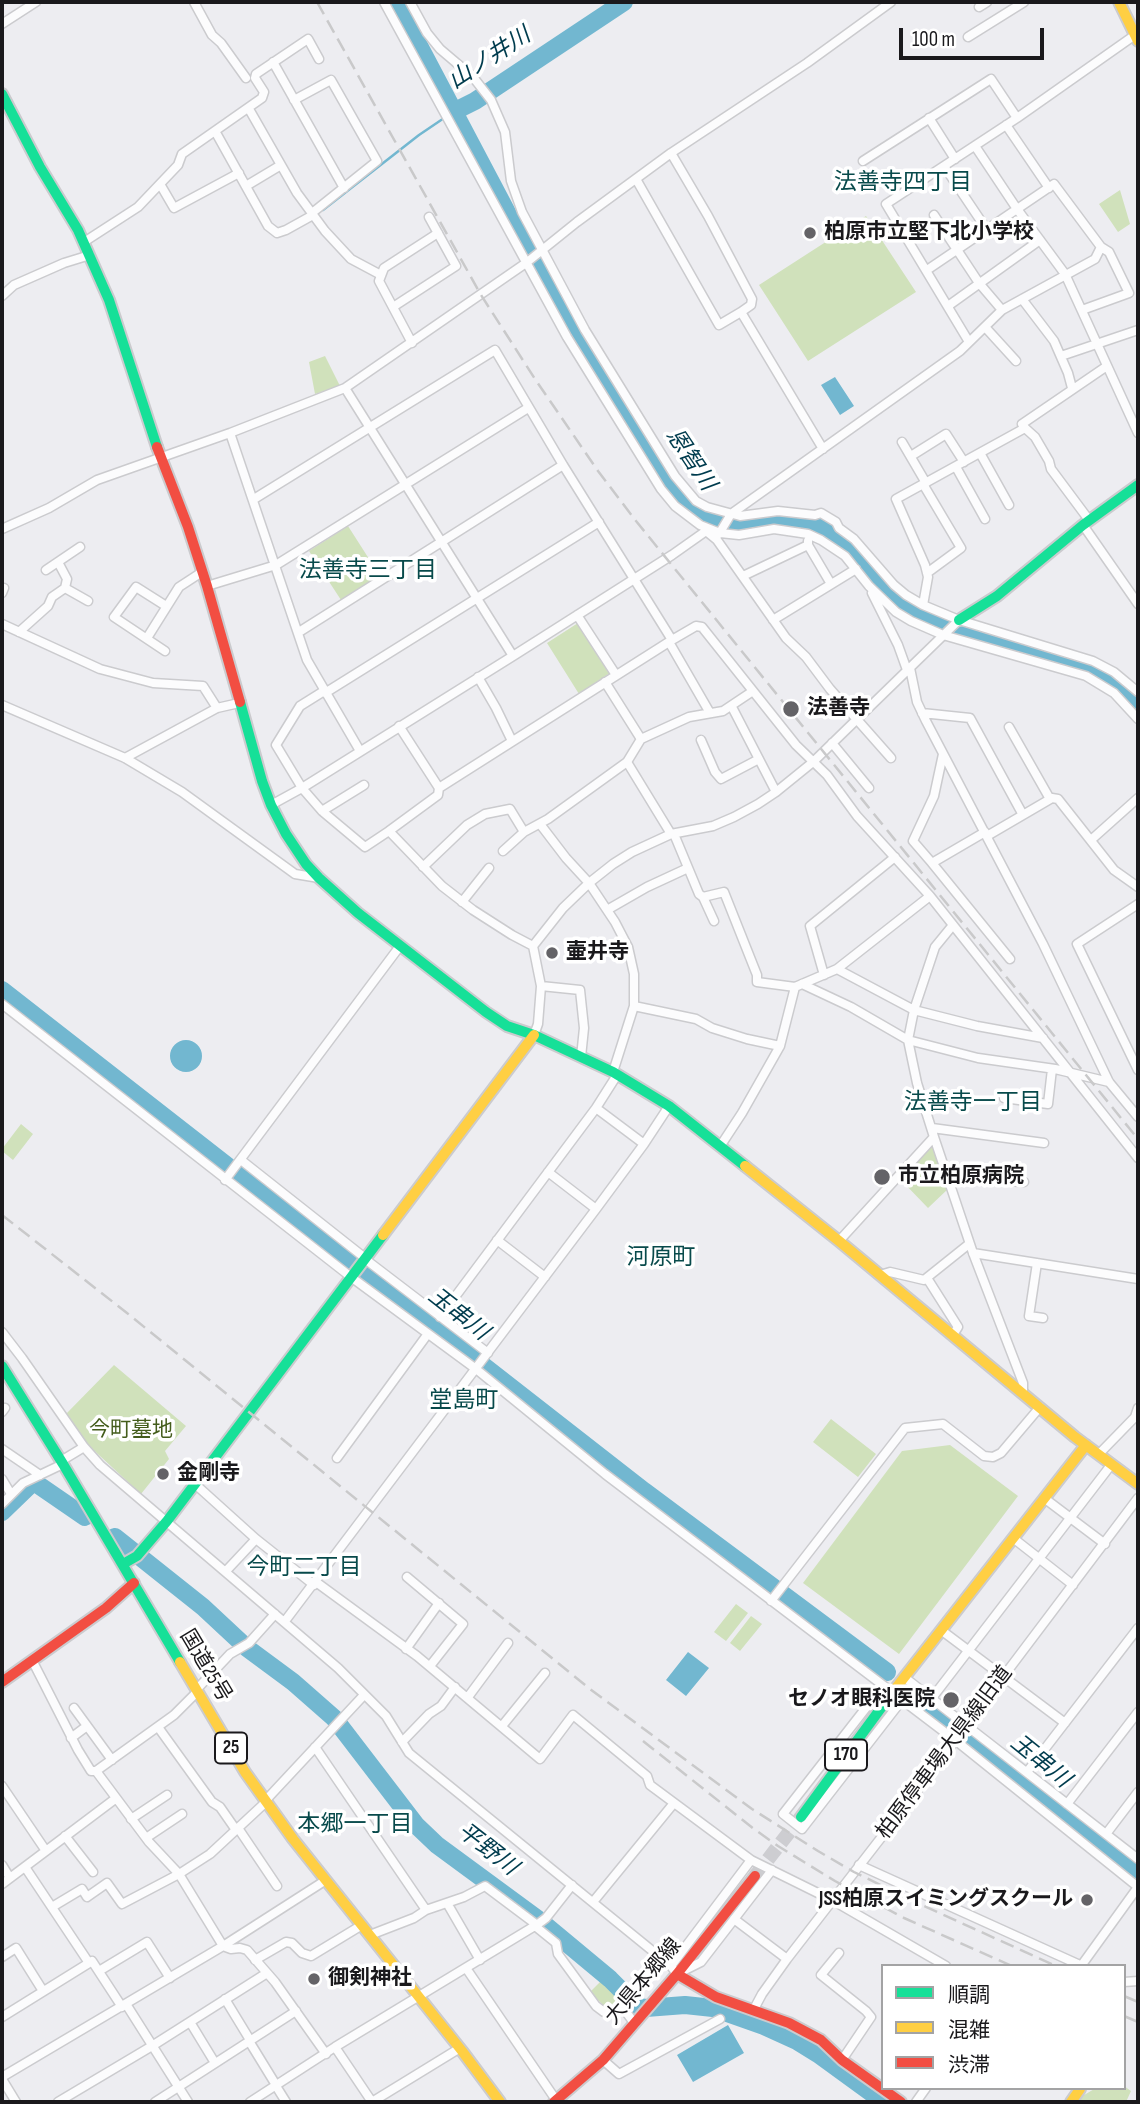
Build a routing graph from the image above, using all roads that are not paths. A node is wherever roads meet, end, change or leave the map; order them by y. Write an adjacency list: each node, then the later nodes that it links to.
1 (36, 2): 11 (street)
2 (194, 2): 16 (street)
3 (384, 2): 48 (street)
4 (410, 2): 46 (street)
5 (891, 2): 25 (street)
6 (987, 2): 10 (street)
7 (1024, 2): 9 (street)
8 (1119, 2): 12 (main road)
9 (1010, 5): 13 (street)
10 (979, 7)
11 (2, 24)
12 (1136, 32): 21 (street)
13 (968, 37)
14 (319, 59): 15 (street)
15 (272, 62): 18 (street); 19 (street)
16 (246, 78)
17 (2, 94): 43 (main road)
18 (294, 100): 34 (street); 34 (street)
19 (249, 109): 23 (street); 28 (street)
20 (929, 118): 21 (street); 26 (street); 27 (street)
21 (1017, 118): 22 (street)
22 (1006, 125): 24 (street); 35 (street)
23 (215, 131): 30 (street); 32 (street)
24 (975, 146): 26 (street); 36 (street)
25 (671, 153): 31 (street); 59 (street)
26 (955, 159): 29 (street)
27 (863, 161)
28 (281, 165): 33 (street); 37 (street)
29 (944, 166): 40 (street); 49 (street)
30 (239, 173): 32 (street); 33 (street)
31 (636, 179): 46 (street); 59 (street)
32 (160, 184): 43 (street)
33 (246, 186): 37 (street)
34 (344, 188): 37 (street)
35 (1049, 188): 36 (street); 44 (street)
36 (1017, 209): 40 (street); 42 (street)
37 (312, 214): 51 (street)
38 (934, 215): 45 (street)
39 (429, 217): 41 (street)
40 (987, 230): 45 (street)
41 (438, 233): 51 (street); 56 (street)
42 (1040, 240): 50 (street); 52 (street)
43 (84, 242): 47 (main road)
44 (1101, 247): 50 (street); 58 (street)
45 (956, 250): 49 (street); 52 (street)
46 (541, 251): 48 (street); 87 (street)
47 (90, 255): 53 (street); 79 (main road)
48 (527, 263): 64 (street); 91 (street)
49 (927, 270): 55 (street)
50 (1065, 274): 54 (street); 58 (street)
51 (381, 275): 56 (street)
52 (979, 283): 55 (street); 57 (street)
53 (2, 296)
54 (1022, 299): 57 (street); 65 (street)
55 (948, 306): 62 (street)
56 (393, 307): 64 (street)
57 (1002, 310): 60 (street)
58 (1083, 310): 63 (street)
59 (741, 312): 76 (street)
60 (985, 327): 62 (street); 66 (street)
61 (1137, 334): 63 (street)
62 (970, 342): 76 (street)
63 (1098, 342): 65 (street); 67 (street)
64 (412, 343): 68 (street)
65 (1061, 356): 69 (street)
66 (1016, 361)
67 (1107, 366): 69 (street); 74 (street)
68 (345, 388): 71 (street); 73 (street)
69 (1072, 388): 72 (street)
70 (528, 408): 71 (street); 81 (street); 83 (street)
71 (370, 428): 83 (street); 85 (street)
72 (1025, 428): 77 (street); 90 (street)
73 (230, 433): 79 (street); 85 (street)
74 (1138, 433)
75 (902, 442): 78 (street)
76 (823, 449): 87 (street)
77 (980, 453): 80 (street); 86 (street)
78 (911, 456): 80 (street); 82 (street)
79 (161, 458): 92 (street); 102 (main road)
80 (960, 464): 82 (street); 88 (street)
81 (563, 466): 89 (street); 95 (street)
82 (925, 483): 103 (street); 103 (street)
83 (405, 485): 95 (street); 99 (street)
84 (1138, 485): 90 (main road)
85 (254, 499): 99 (street)
86 (1009, 505)
87 (730, 514): 93 (street); 113 (street)
88 (985, 519)
89 (599, 522): 105 (street); 110 (street)
90 (1086, 523): 112 (street); 117 (main road)
91 (703, 528): 93 (street); 105 (street)
92 (2, 529)
93 (720, 534): 94 (street); 104 (street)
94 (808, 534): 96 (street); 100 (street)
95 (441, 542): 110 (street); 120 (street)
96 (808, 545): 104 (street); 106 (street)
97 (80, 547): 98 (street)
98 (58, 562): 101 (street); 109 (street)
99 (276, 565): 107 (street); 120 (street)
100 (856, 569): 106 (street); 108 (street)
101 (46, 570)
102 (202, 572): 107 (main road); 114 (street)
103 (927, 573): 113 (street)
104 (743, 576): 116 (street)
105 (634, 579): 115 (street); 123 (street)
106 (831, 584): 116 (street)
107 (207, 586): 133 (main road)
108 (869, 586): 121 (street); 126 (street)
109 (65, 588): 111 (street); 119 (street)
110 (476, 599): 125 (street); 131 (street)
111 (88, 601)
112 (1138, 604)
113 (923, 605): 117 (street)
114 (166, 607): 122 (street); 122 (street)
115 (577, 615): 125 (street); 127 (street)
116 (774, 620): 140 (street)
117 (958, 621): 121 (street); 132 (street)
118 (2, 624): 119 (street)
119 (19, 632): 136 (street)
120 (299, 632): 131 (street)
121 (944, 634): 126 (street); 139 (street)
122 (146, 638): 124 (street)
123 (670, 641): 127 (street); 130 (street); 137 (street)
124 (165, 651)
125 (513, 656): 128 (street)
126 (909, 669): 138 (street); 140 (street)
127 (616, 675): 129 (street)
128 (478, 677): 141 (street); 145 (street)
129 (605, 682): 143 (street); 145 (street)
130 (753, 691): 135 (street); 153 (street)
131 (325, 692): 147 (street); 155 (street)
132 (1138, 692)
133 (239, 703): 136 (street); 161 (main road)
134 (2, 705): 149 (street)
135 (732, 707): 137 (street); 151 (street)
136 (217, 708): 149 (street)
137 (710, 713): 143 (street)
138 (922, 713): 148 (street); 163 (street)
139 (1138, 719)
140 (856, 720): 146 (street); 150 (street)
141 (399, 726): 147 (street); 156 (street)
142 (1009, 727): 160 (street)
143 (641, 739): 152 (street)
144 (701, 740): 151 (street)
145 (512, 741): 156 (street)
146 (832, 743): 153 (street); 157 (street)
147 (360, 751): 155 (street)
148 (943, 753): 168 (street); 172 (street)
149 (125, 758): 176 (street)
150 (891, 758)
151 (759, 759): 158 (street)
152 (627, 762): 164 (street); 167 (street)
153 (813, 762): 158 (street); 171 (street)
154 (364, 785): 162 (street)
155 (302, 788): 161 (street); 162 (street)
156 (439, 788): 165 (street)
157 (869, 788)
158 (776, 792): 167 (street)
159 (1138, 798): 169 (street)
160 (1050, 799): 163 (street); 169 (street)
161 (271, 805): 176 (main road)
162 (322, 811): 165 (street)
163 (1023, 815): 168 (street)
164 (540, 824): 166 (street); 177 (street)
165 (389, 831): 173 (street)
166 (524, 832): 170 (street); 173 (street)
167 (672, 834): 175 (street); 177 (street)
168 (986, 834): 172 (street); 205 (street)
169 (1091, 840): 178 (street)
170 (503, 851)
171 (895, 857): 179 (street); 190 (street)
172 (932, 863): 188 (street)
173 (423, 866): 181 (street)
174 (489, 868): 181 (street)
175 (688, 868): 180 (street); 183 (street)
176 (319, 878): 186 (main road)
177 (589, 883): 183 (street); 187 (street)
178 (1138, 887)
179 (930, 896): 185 (street); 189 (street)
180 (703, 897): 184 (street); 191 (street)
181 (462, 902): 187 (street)
182 (1138, 904): 202 (street)
183 (607, 910): 194 (street)
184 (714, 921)
185 (953, 925): 195 (street); 197 (street)
186 (401, 946): 196 (main road); 215 (street)
187 (533, 946): 192 (street)
188 (1010, 959)
189 (837, 969): 190 (street); 195 (street)
190 (824, 975): 191 (street)
191 (798, 985): 198 (street); 199 (street)
192 (541, 986): 196 (street); 200 (street)
193 (2, 1004): 217 (street)
194 (634, 1006): 199 (street); 204 (street)
195 (914, 1010): 197 (street); 198 (street)
196 (534, 1035): 200 (main road); 225 (main road)
197 (1043, 1038): 203 (street)
198 (908, 1040): 201 (street); 210 (street)
199 (780, 1046): 213 (street)
200 (581, 1057): 204 (main road)
201 (1052, 1069): 203 (street); 206 (street)
202 (1138, 1070)
203 (1072, 1073): 205 (street); 214 (street)
204 (615, 1074): 207 (main road); 208 (street)
205 (1109, 1082): 209 (street)
206 (1004, 1098)
207 (669, 1106): 212 (street); 213 (main road)
208 (596, 1108): 212 (street); 216 (street)
209 (1138, 1117)
210 (933, 1132): 211 (street); 218 (street); 222 (street)
211 (1044, 1143)
212 (644, 1144): 220 (street)
213 (721, 1146): 222 (main road)
214 (1138, 1158)
215 (240, 1162): 217 (street); 225 (street)
216 (548, 1172): 220 (street); 221 (street)
217 (227, 1178): 227 (street)
218 (948, 1178): 219 (street); 223 (street)
219 (1024, 1182)
220 (596, 1209): 229 (street)
221 (497, 1240): 229 (street); 232 (street)
222 (839, 1241): 228 (main road)
223 (970, 1244): 224 (street); 230 (street)
224 (973, 1253): 226 (street); 240 (street)
225 (365, 1259): 227 (main road); 232 (street)
226 (1037, 1263): 231 (street); 233 (street)
227 (353, 1274): 235 (street); 252 (main road)
228 (880, 1275): 230 (street); 236 (main road)
229 (545, 1277): 237 (street)
230 (927, 1278): 236 (street)
231 (1138, 1279)
232 (440, 1317): 237 (street)
233 (1043, 1318)
234 (2, 1332): 244 (street)
235 (427, 1335): 239 (street); 247 (street)
236 (953, 1335): 240 (main road)
237 (486, 1355): 239 (street)
238 (2, 1366): 248 (main road, 国道25号 / 25)
239 (477, 1368): 268 (street); 270 (street)
240 (1023, 1393): 241 (main road)
241 (1040, 1408): 243 (main road); 270 (street)
242 (1138, 1408): 246 (street)
243 (1086, 1445): 246 (main road); 255 (main road)
244 (84, 1447): 248 (street); 259 (street)
245 (2, 1448): 250 (street)
246 (1098, 1454): 249 (main road)
247 (337, 1458)
248 (62, 1462): 250 (street); 264 (main road, 国道25号 / 25)
249 (1111, 1465): 253 (main road); 258 (street)
250 (40, 1475): 254 (street)
251 (2, 1479): 254 (street)
252 (195, 1484): 259 (main road); 261 (street)
253 (1138, 1484)
254 (11, 1494): 257 (street)
255 (1044, 1498): 258 (street); 260 (main road)
256 (1138, 1498): 262 (street, 柏原停車場大県線旧道)
257 (2, 1504)
258 (1071, 1518): 262 (street); 263 (street)
259 (167, 1521): 264 (main road); 265 (street)
260 (1013, 1538): 263 (street); 275 (main road)
261 (256, 1539): 265 (street); 268 (street)
262 (1105, 1544): 269 (street, 柏原停車場大県線旧道)
263 (1040, 1558): 269 (street); 278 (street)
264 (122, 1564): 267 (main road, 国道25号 / 25)
265 (226, 1572): 272 (street)
266 (407, 1577): 271 (street)
267 (134, 1583): 279 (main road); 287 (main road, 国道25号 / 25)
268 (315, 1583): 273 (street); 277 (street)
269 (1073, 1585): 282 (street, 柏原停車場大県線旧道)
270 (771, 1601): 286 (street)
271 (439, 1604): 277 (street); 280 (street)
272 (275, 1614): 273 (street); 287 (street)
273 (285, 1621): 288 (street)
274 (1138, 1628): 294 (street)
275 (941, 1630): 278 (street); 283 (main road)
276 (508, 1643): 289 (street)
277 (406, 1649): 280 (street)
278 (969, 1650): 282 (street); 290 (street)
279 (33, 1660): 284 (main road); 299 (street)
280 (430, 1666): 285 (street)
281 (545, 1673): 296 (street)
282 (1003, 1676): 294 (street); 298 (street, 柏原停車場大県線旧道)
283 (904, 1677): 286 (main road); 290 (street)
284 (2, 1682)
285 (455, 1687): 289 (street); 300 (street)
286 (887, 1689): 291 (street); 291 (street); 313 (main road, 170)
287 (197, 1690): 297 (street); 309 (main road, 国道25号 / 25)
288 (364, 1695): 300 (street); 301 (street)
289 (468, 1697): 296 (street)
290 (932, 1698): 298 (street)
291 (902, 1700): 298 (street)
292 (74, 1708): 295 (street)
293 (1138, 1712): 311 (street)
294 (1065, 1723): 304 (street)
295 (87, 1726): 299 (street); 302 (street)
296 (502, 1726): 310 (street)
297 (158, 1727): 302 (street); 315 (street)
298 (960, 1733): 304 (street); 323 (street, 柏原停車場大県線旧道); 334 (street)
299 (71, 1738): 303 (street)
300 (402, 1742): 332 (street)
301 (315, 1747): 309 (street); 339 (street)
302 (112, 1760): 303 (street)
303 (96, 1772): 308 (street)
304 (1027, 1772): 311 (street)
305 (2, 1786): 319 (street)
306 (1138, 1792): 316 (street)
307 (167, 1796): 314 (street)
308 (115, 1799): 314 (street); 317 (street)
309 (266, 1801): 315 (street); 330 (main road, 国道25号 / 25)
310 (674, 1803): 321 (street); 336 (street)
311 (1067, 1804): 316 (street)
312 (181, 1814): 318 (street)
313 (801, 1817)
314 (131, 1819): 318 (street)
315 (237, 1829): 327 (street); 333 (street)
316 (1106, 1834): 320 (street)
317 (65, 1836): 319 (street); 326 (street)
318 (146, 1838): 327 (street)
319 (46, 1851): 324 (street)
320 (1138, 1859)
321 (751, 1860): 325 (street); 355 (street)
322 (2, 1865): 329 (street)
323 (859, 1865): 335 (street, 柏原停車場大県線旧道); 352 (street)
324 (25, 1867): 329 (street); 338 (street)
325 (772, 1870): 335 (street); 340 (street)
326 (93, 1872)
327 (179, 1874): 338 (street); 344 (street)
328 (755, 1877): 355 (main road, 大県本郷線)
329 (10, 1878): 331 (street)
330 (326, 1880): 342 (main road, 国道25号 / 25); 344 (street)
331 (2, 1884)
332 (572, 1885): 336 (street); 341 (street)
333 (277, 1886)
334 (1138, 1887): 353 (street)
335 (832, 1900): 349 (street, 柏原停車場大県線旧道); 351 (street)
336 (593, 1902): 355 (street)
337 (447, 1903): 339 (street); 341 (street); 348 (street)
338 (52, 1907): 350 (street)
339 (426, 1910): 343 (street)
340 (734, 1919): 349 (street); 355 (street)
341 (539, 1923): 348 (street); 368 (street)
342 (362, 1925): 343 (main road, 国道25号 / 25); 347 (street)
343 (370, 1936): 360 (main road, 国道25号 / 25)
344 (223, 1946): 347 (street); 358 (street)
345 (839, 1953): 375 (street)
346 (2, 1957): 359 (street)
347 (255, 1959): 357 (street)
348 (481, 1959): 354 (street)
349 (787, 1959): 363 (street, 柏原停車場大県線旧道)
350 (89, 1963): 356 (street); 359 (street)
351 (943, 1964)
352 (1078, 1964)
353 (1083, 1964)
354 (466, 1968): 360 (street); 382 (street)
355 (674, 1970): 363 (main road); 368 (main road, 大県本郷線)
356 (99, 1972): 358 (street); 362 (street)
357 (267, 1973): 361 (street); 364 (street)
358 (170, 1978): 362 (street)
359 (43, 1991): 365 (street)
360 (419, 1998): 371 (street); 372 (main road, 国道25号 / 25)
361 (225, 2000): 367 (street); 369 (street)
362 (124, 2005): 370 (street); 377 (street)
363 (754, 2009): 375 (main road)
364 (296, 2011): 369 (street); 373 (street)
365 (2, 2017)
366 (720, 2019): 374 (street)
367 (190, 2022): 370 (street); 376 (street)
368 (635, 2024): 374 (main road, 大県本郷線)
369 (249, 2041): 376 (street); 378 (street)
370 (152, 2046): 379 (street); 384 (street)
371 (335, 2047): 373 (street); 389 (street)
372 (460, 2048): 389 (street); 390 (main road, 国道25号 / 25)
373 (326, 2054): 378 (street)
374 (603, 2060): 382 (main road, 大県本郷線)
375 (842, 2060): 380 (main road)
376 (215, 2063): 379 (street)
377 (2, 2078): 383 (street)
378 (276, 2086): 387 (street); 388 (street)
379 (179, 2088): 385 (street); 386 (street)
380 (881, 2088)
381 (884, 2090): 391 (main road)
382 (558, 2101)
383 (16, 2102)
384 (58, 2102)
385 (155, 2102)
386 (188, 2102)
387 (250, 2102)
388 (286, 2102)
389 (372, 2102)
390 (500, 2102)
391 (901, 2102)

